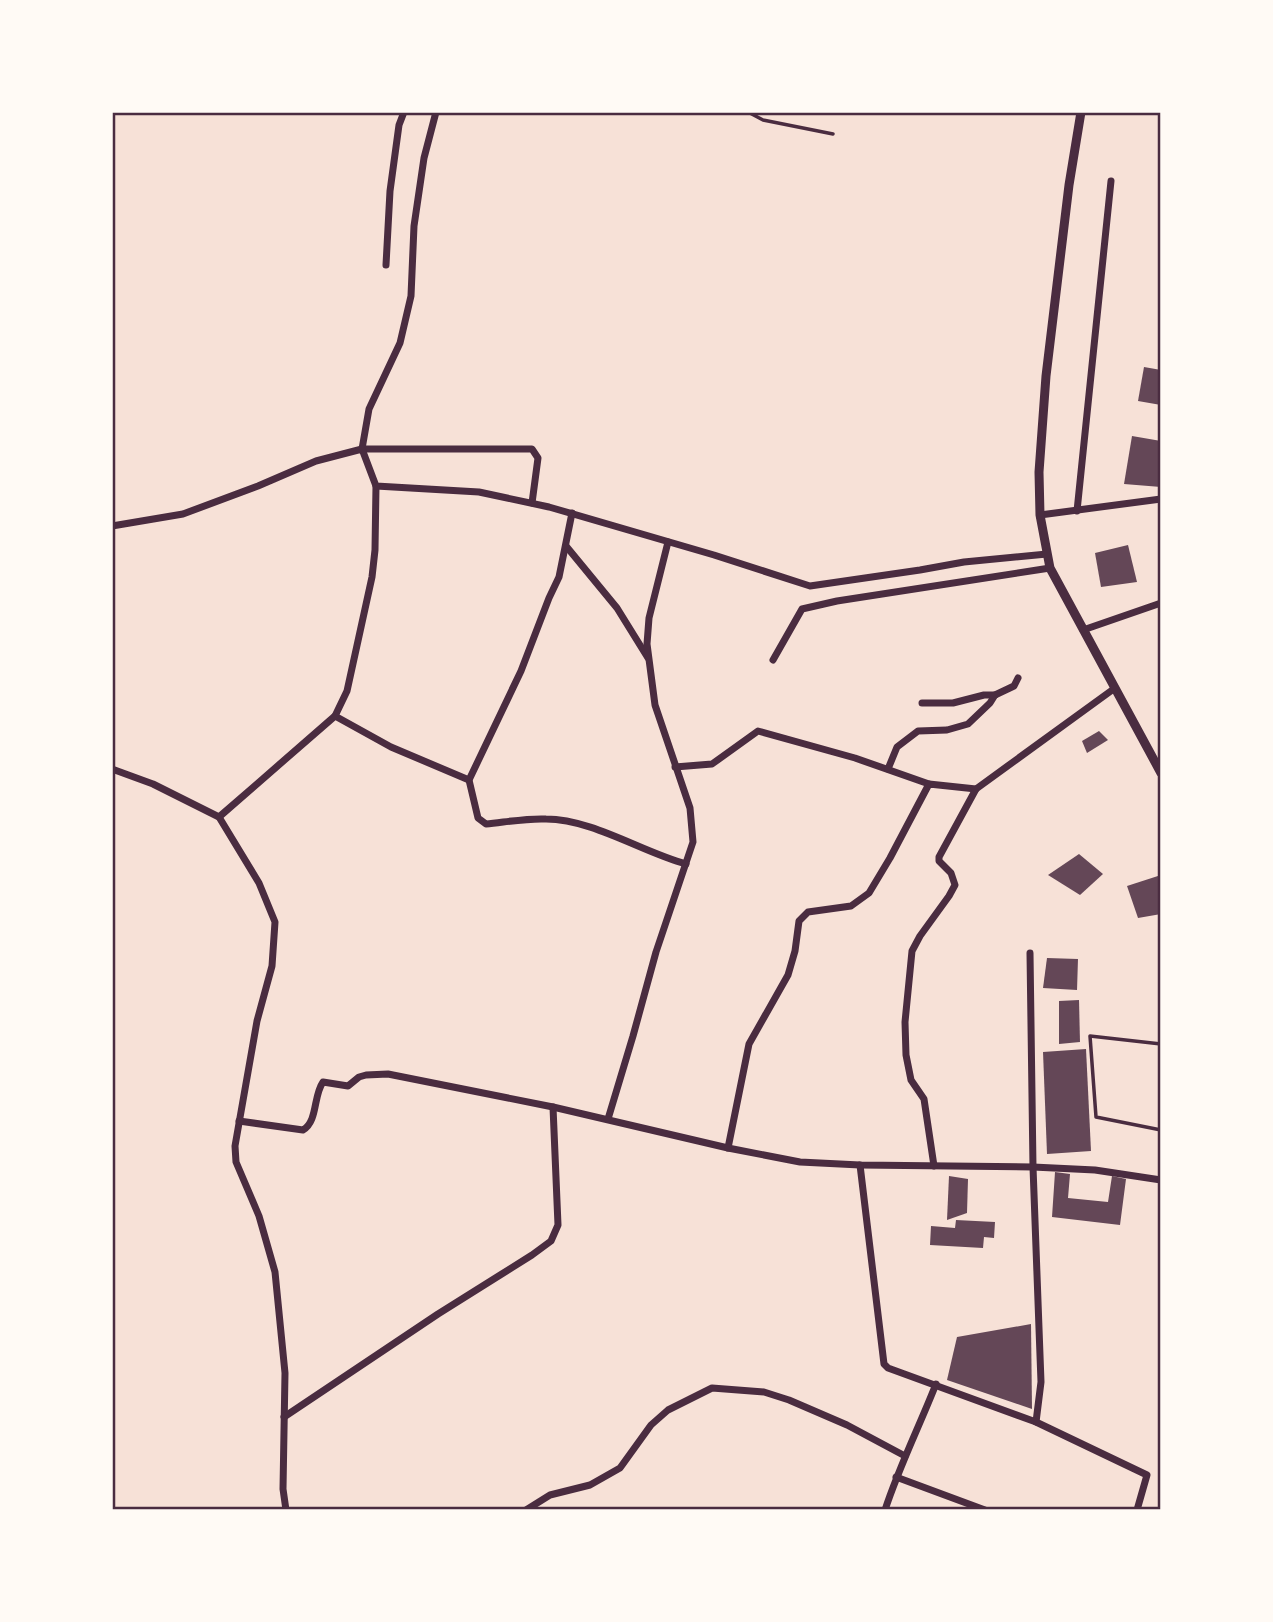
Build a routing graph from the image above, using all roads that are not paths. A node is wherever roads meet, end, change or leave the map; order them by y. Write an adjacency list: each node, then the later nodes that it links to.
1 (404, 112): 7 (street)
2 (436, 112): 8 (street)
3 (748, 112): 5 (lane)
4 (1081, 112): 14 (street)
5 (833, 134)
6 (1111, 181): 12 (street)
7 (386, 265)
8 (362, 449): 9 (street); 11 (street); 15 (street)
9 (376, 486): 11 (street); 28 (street)
10 (1161, 499): 12 (street)
11 (532, 503): 13 (street)
12 (1077, 511): 14 (street)
13 (572, 513): 16 (street); 17 (street)
14 (1040, 515): 18 (street)
15 (112, 526)
16 (668, 542): 18 (street); 23 (street)
17 (566, 546): 23 (street); 33 (street)
18 (1047, 554): 19 (street)
19 (1050, 568): 21 (street); 22 (street)
20 (1161, 603): 21 (street)
21 (1083, 630): 25 (street)
22 (773, 660)
23 (650, 662): 29 (street)
24 (1018, 678): 26 (street)
25 (1115, 688): 32 (street); 35 (street)
26 (995, 695): 27 (street); 31 (street)
27 (922, 703)
28 (335, 716): 33 (street); 36 (street)
29 (675, 767): 31 (street); 37 (street)
30 (112, 769): 36 (street)
31 (888, 769): 34 (street)
32 (1161, 774)
33 (469, 780): 37 (street)
34 (929, 784): 35 (street); 44 (street)
35 (976, 789): 46 (street)
36 (219, 817): 42 (street)
37 (686, 864): 41 (street)
38 (1030, 953): 47 (street)
39 (1161, 1044): 43 (lane)
40 (553, 1107): 41 (street); 42 (street); 50 (street)
41 (608, 1119): 44 (street)
42 (239, 1121): 50 (street)
43 (1161, 1130)
44 (728, 1147): 45 (street)
45 (860, 1165): 46 (street); 49 (street)
46 (934, 1166): 47 (street)
47 (1033, 1167): 48 (street); 51 (street)
48 (1161, 1180)
49 (936, 1384): 51 (street); 52 (street)
50 (284, 1417): 54 (street)
51 (1036, 1422): 58 (street)
52 (905, 1455): 53 (street); 55 (street)
53 (896, 1477): 56 (street); 57 (street)
54 (286, 1510)
55 (526, 1510)
56 (885, 1510)
57 (985, 1510)
58 (1137, 1510)

